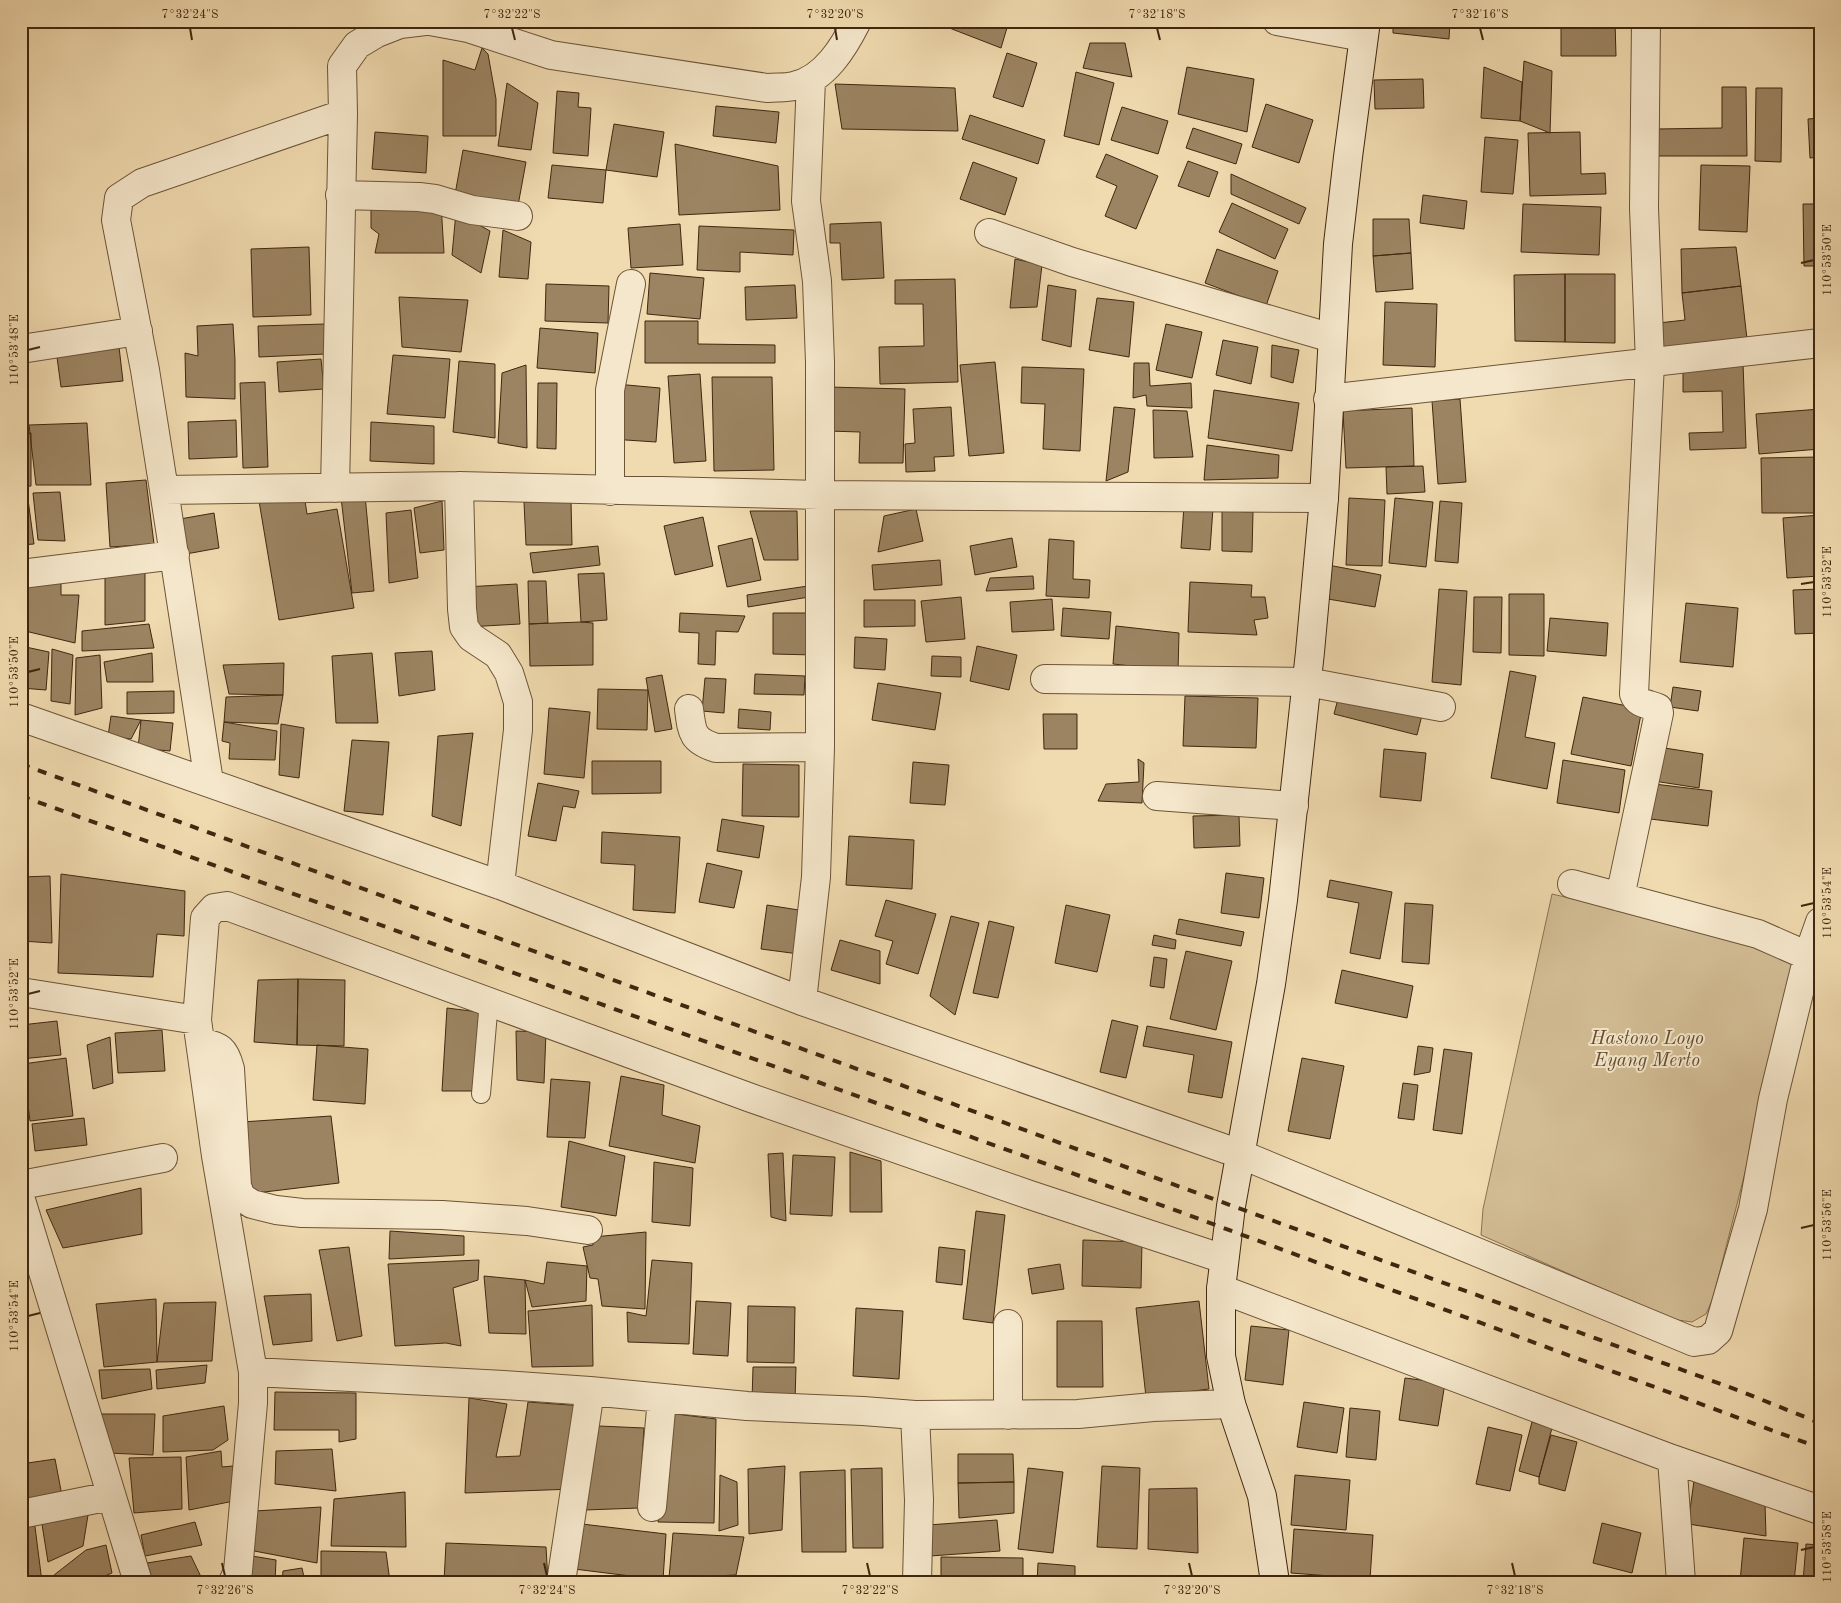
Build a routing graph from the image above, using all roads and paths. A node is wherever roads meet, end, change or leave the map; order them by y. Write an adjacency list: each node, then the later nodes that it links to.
1 (425, 21): 8 (street)
2 (430, 21): 7 (street)
3 (856, 21): 7 (street)
4 (1277, 21): 6 (street)
5 (1646, 21): 17 (street)
6 (1365, 29): 14 (street)
7 (811, 80): 23 (street)
8 (343, 114): 9 (street); 13 (street)
9 (340, 196): 10 (street); 20 (street)
10 (518, 216)
11 (989, 233): 14 (street)
12 (631, 284): 22 (street)
13 (138, 331): 16 (street); 21 (street)
14 (1332, 338): 18 (street)
15 (1820, 343): 17 (street)
16 (21, 349)
17 (1650, 363): 18 (street); 38 (street)
18 (1328, 399): 24 (street)
19 (459, 486): 20 (street); 22 (street); 37 (street)
20 (335, 488): 21 (street)
21 (164, 490): 25 (street)
22 (610, 490): 23 (street)
23 (820, 495): 24 (street); 32 (street)
24 (1324, 498): 28 (street)
25 (175, 555): 26 (street); 33 (street)
26 (21, 574)
27 (1045, 679): 28 (street)
28 (1307, 682): 29 (street); 35 (street)
29 (1441, 707)
30 (689, 709): 32 (street)
31 (21, 717): 33 (street)
32 (820, 747): 43 (street)
33 (209, 782): 37 (street)
34 (1157, 796): 35 (street)
35 (1294, 806): 46 (street)
36 (1572, 884): 38 (street)
37 (500, 885): 43 (street)
38 (1620, 897): 40 (street)
39 (1820, 922): 40 (street)
40 (1808, 956): 46 (street)
41 (21, 992): 44 (street)
42 (489, 1001): 44 (street); 45 (lane); 51 (street)
43 (802, 1001): 46 (street)
44 (199, 1031): 50 (street); 54 (street)
45 (481, 1094)
46 (1240, 1154): 51 (street)
47 (163, 1158): 48 (street)
48 (21, 1185)
49 (21, 1200): 61 (street)
50 (588, 1230)
51 (1224, 1260): 52 (street)
52 (1221, 1289): 57 (street); 60 (street)
53 (1008, 1324): 58 (street)
54 (253, 1372): 55 (street); 66 (street)
55 (590, 1391): 56 (street); 67 (street)
56 (662, 1399): 59 (street); 62 (street)
57 (1231, 1404): 58 (street); 69 (street)
58 (1008, 1415): 59 (street)
59 (915, 1416): 68 (street)
60 (1672, 1459): 63 (street); 70 (street)
61 (111, 1496): 64 (street); 65 (street)
62 (652, 1507)
63 (1820, 1510)
64 (21, 1514)
65 (138, 1582)
66 (233, 1582)
67 (561, 1582)
68 (917, 1582)
69 (1275, 1582)
70 (1681, 1582)

